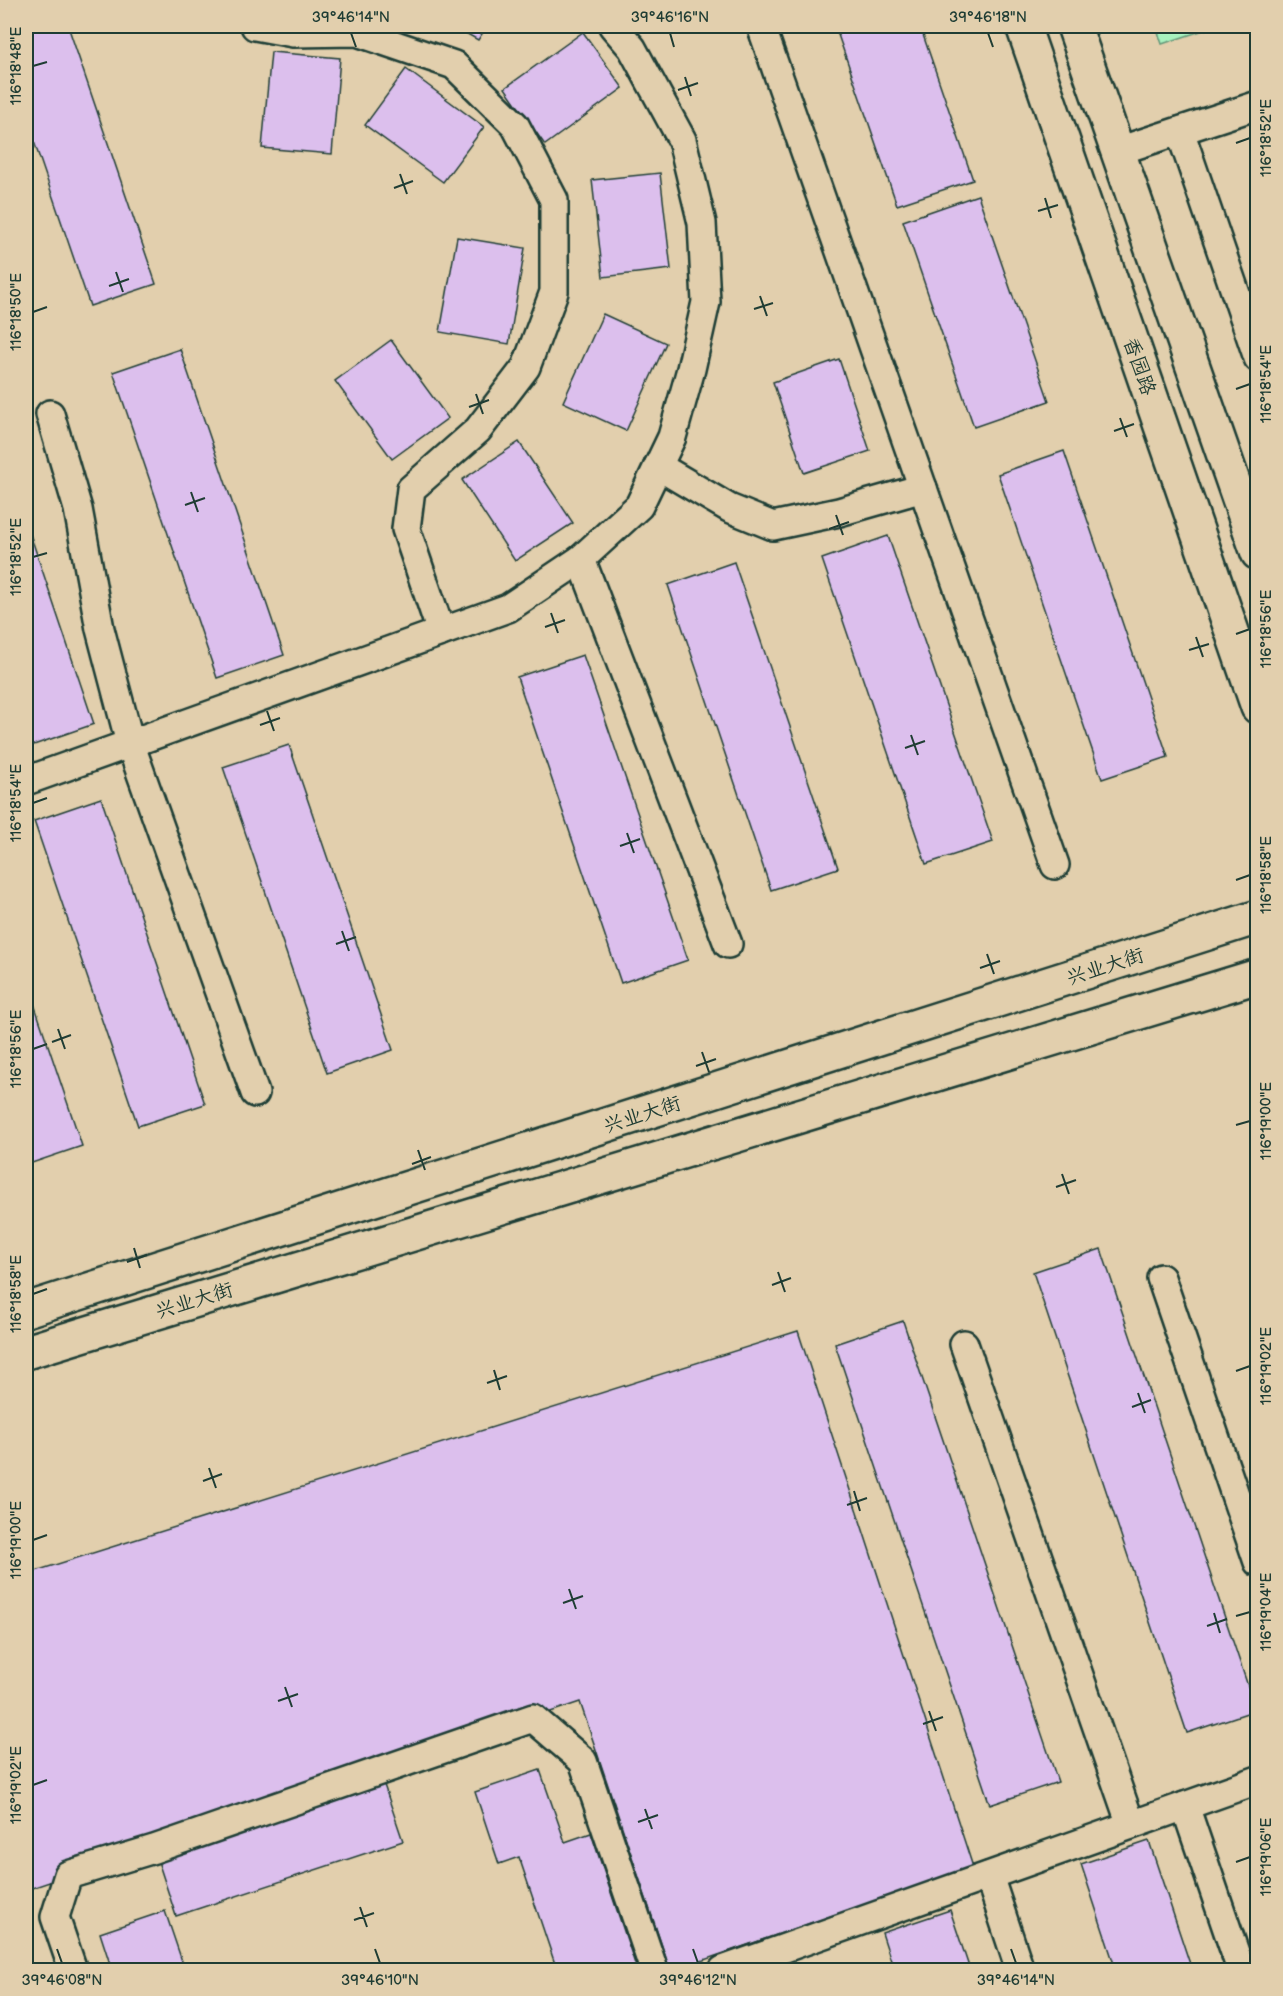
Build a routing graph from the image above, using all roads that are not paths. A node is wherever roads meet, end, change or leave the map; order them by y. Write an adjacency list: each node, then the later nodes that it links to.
1 (255, 26): 15 (street)
2 (613, 26): 11 (street)
3 (761, 26): 12 (street)
4 (1023, 26): 16 (main road, 香园路)
5 (1074, 26): 8 (main road)
6 (1257, 105): 7 (street)
7 (1180, 131): 8 (street); 9 (street)
8 (1118, 151): 13 (main road)
9 (1257, 358)
10 (50, 414): 17 (street)
11 (658, 466): 12 (street); 14 (street)
12 (923, 488): 19 (street)
13 (1257, 553)
14 (581, 558): 15 (street); 21 (street)
15 (441, 632): 17 (street)
16 (1257, 707)
17 (130, 743): 18 (street); 23 (street)
18 (26, 781)
19 (1055, 865)
20 (1257, 917): 25 (main road, 兴业大街)
21 (728, 944)
22 (1257, 976): 27 (main road, 兴业大街)
23 (255, 1093)
24 (1161, 1278): 28 (street)
25 (26, 1310)
26 (964, 1344): 31 (street)
27 (26, 1352)
28 (1257, 1562)
29 (1257, 1780): 30 (street)
30 (1185, 1806): 31 (street); 37 (street)
31 (1131, 1825): 32 (street)
32 (989, 1876): 35 (street); 36 (street)
33 (73, 1971): 34 (street)
34 (654, 1971)
35 (723, 1971)
36 (1020, 1971)
37 (1241, 1971)

